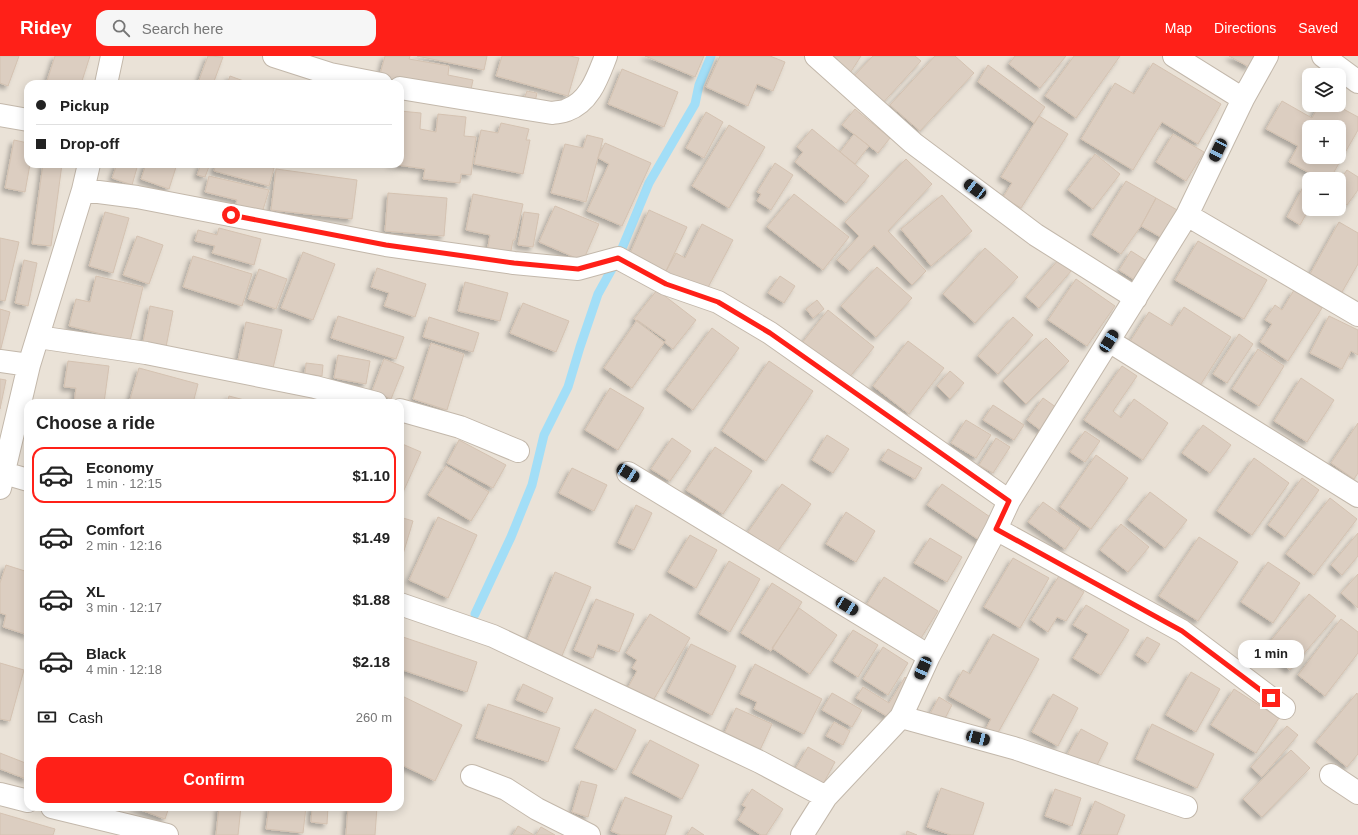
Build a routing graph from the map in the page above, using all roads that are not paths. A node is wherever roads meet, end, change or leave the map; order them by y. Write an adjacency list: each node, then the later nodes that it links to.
1 (112, 56): 8 (street)
2 (274, 56): 9 (street)
3 (606, 56): 11 (street)
4 (816, 56): 18 (street)
5 (1174, 56): 12 (street)
6 (1267, 56): 12 (street)
7 (1322, 56): 10 (street)
8 (107, 80)
9 (361, 80)
10 (1358, 82)
11 (404, 89)
12 (1243, 99): 17 (street)
13 (0, 115): 14 (street)
14 (24, 119)
15 (87, 168): 16 (street)
16 (82, 190): 20 (street); 31 (street)
17 (1187, 215): 18 (street); 19 (street)
18 (1136, 298): 21 (street)
19 (1358, 316)
20 (38, 337): 23 (street); 24 (street)
21 (1109, 341): 30 (street); 31 (street)
22 (0, 361): 23 (street)
23 (29, 365): 29 (street)
24 (361, 399)
25 (404, 411): 26 (street)
26 (518, 450)
27 (628, 473): 34 (street)
28 (24, 480): 29 (street)
29 (2, 481)
30 (1358, 496)
31 (1009, 501): 32 (street)
32 (996, 529): 34 (street); 35 (street)
33 (404, 605): 41 (street)
34 (929, 656): 36 (street)
35 (1284, 708)
36 (901, 717): 41 (street); 43 (street)
37 (1331, 775): 39 (street)
38 (472, 776): 46 (street)
39 (1358, 793)
40 (0, 794): 42 (street)
41 (826, 797): 47 (street)
42 (24, 800)
43 (1186, 807)
44 (68, 811): 45 (street)
45 (167, 835)
46 (588, 835)
47 (802, 835)

